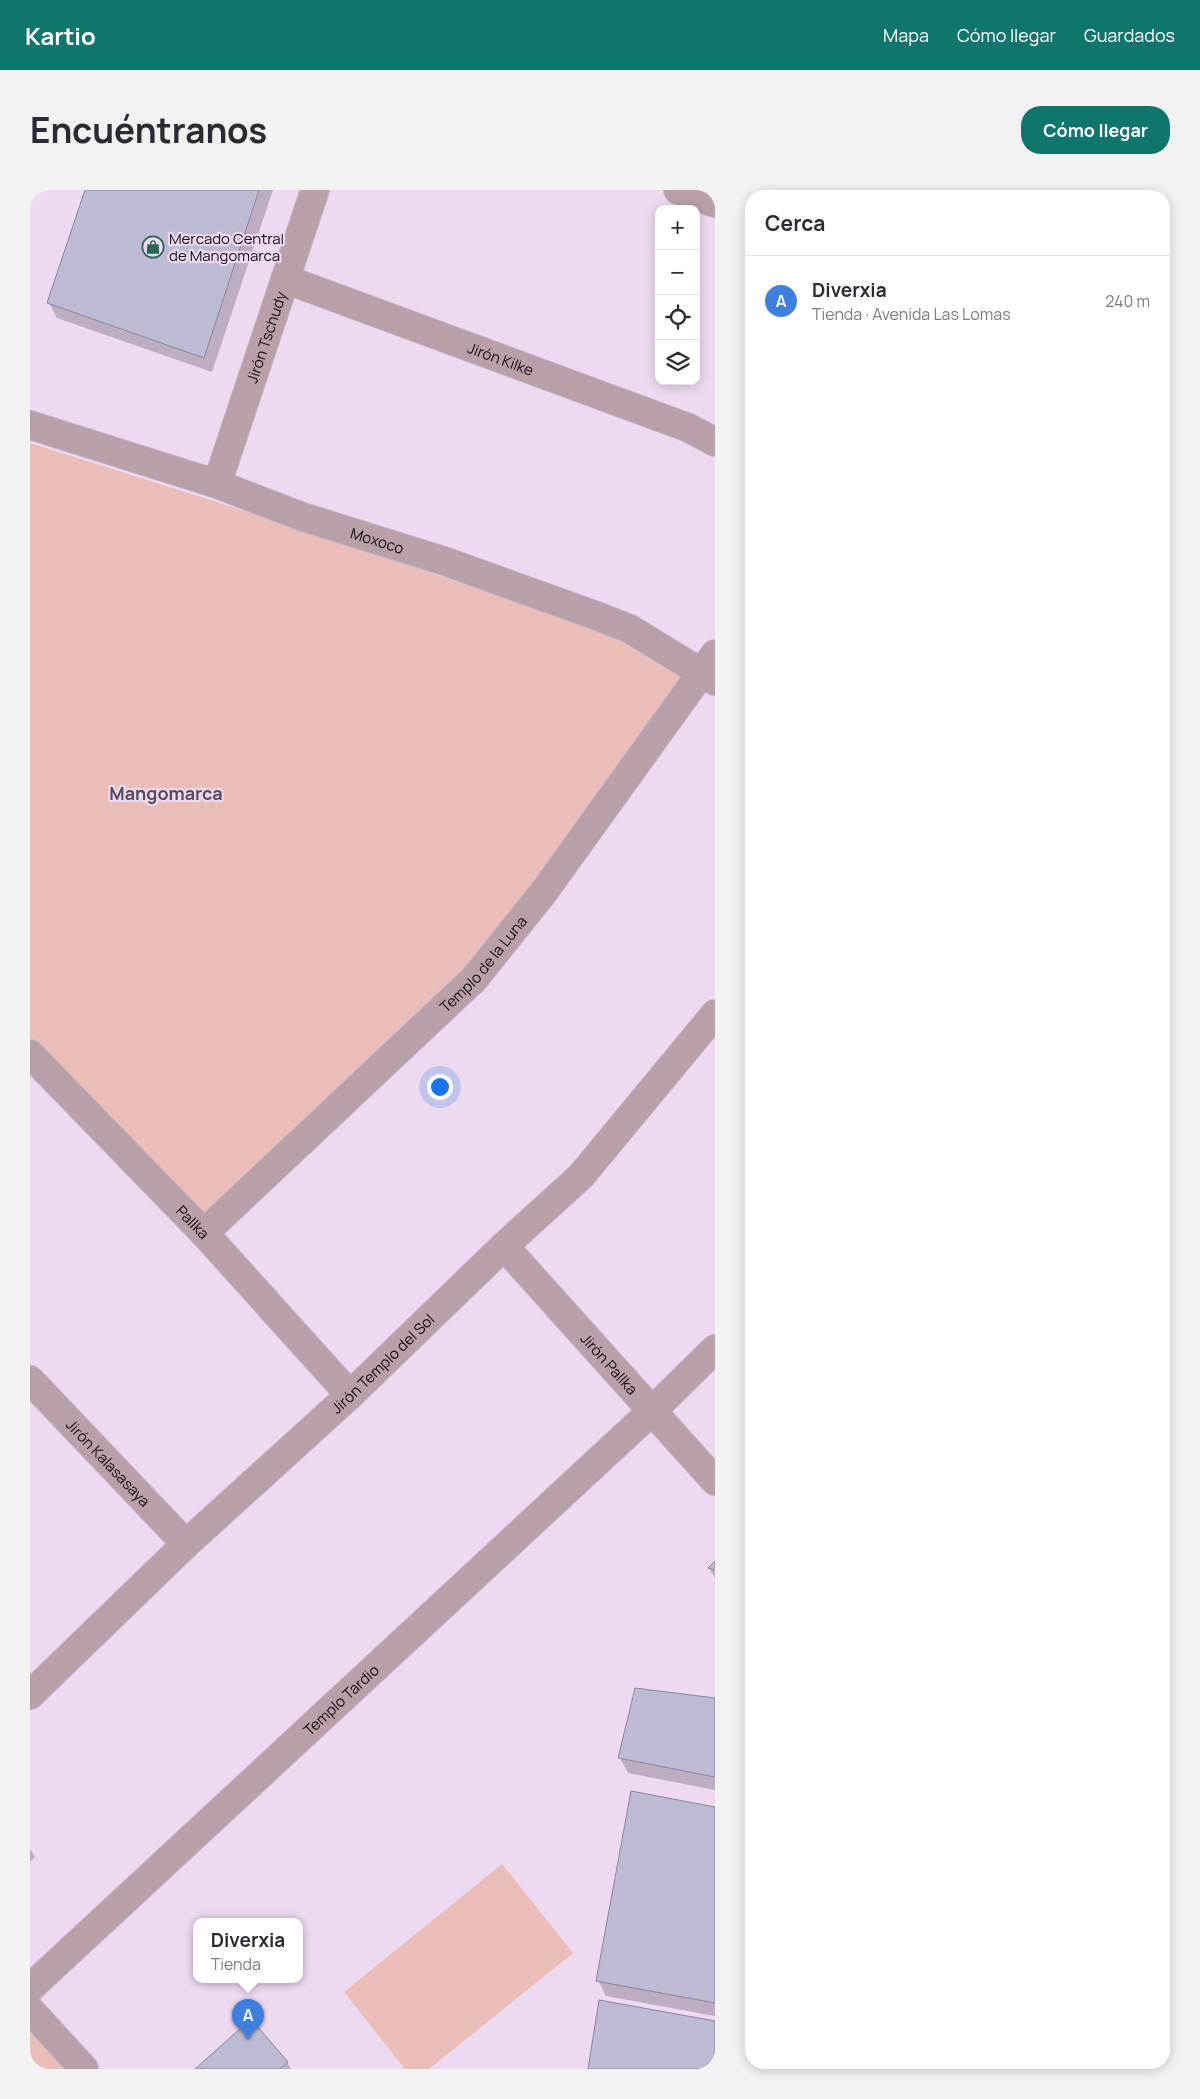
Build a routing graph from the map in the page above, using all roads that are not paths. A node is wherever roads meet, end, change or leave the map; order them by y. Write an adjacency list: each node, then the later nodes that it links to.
1 (315, 190): 4 (street, Jirón Tschudy)
2 (678, 190): 3 (street)
3 (715, 203)
4 (286, 279): 6 (street, Jirón Kilke); 7 (street, Jirón Tschudy)
5 (30, 425): 7 (street, Moxoco)
6 (715, 442)
7 (217, 484): 8 (street, Moxoco)
8 (711, 669): 11 (street, Templo de la Luna)
9 (715, 1014): 12 (street, Jirón Templo del Sol)
10 (30, 1054): 11 (street, Pallka)
11 (204, 1233): 15 (street, Pallka)
12 (504, 1246): 15 (street, Jirón Templo del Sol); 16 (street, Jirón Pallka)
13 (715, 1349): 16 (street, Templo Tardio)
14 (30, 1380): 18 (street, Jirón Kalasasaya)
15 (350, 1395): 18 (street, Jirón Templo del Sol)
16 (652, 1411): 17 (street, Jirón Pallka); 20 (street, Templo Tardio)
17 (715, 1481)
18 (186, 1544): 19 (street, Jirón Templo del Sol)
19 (32, 1689)
20 (30, 1988)
21 (30, 2010): 22 (street)
22 (84, 2069)

